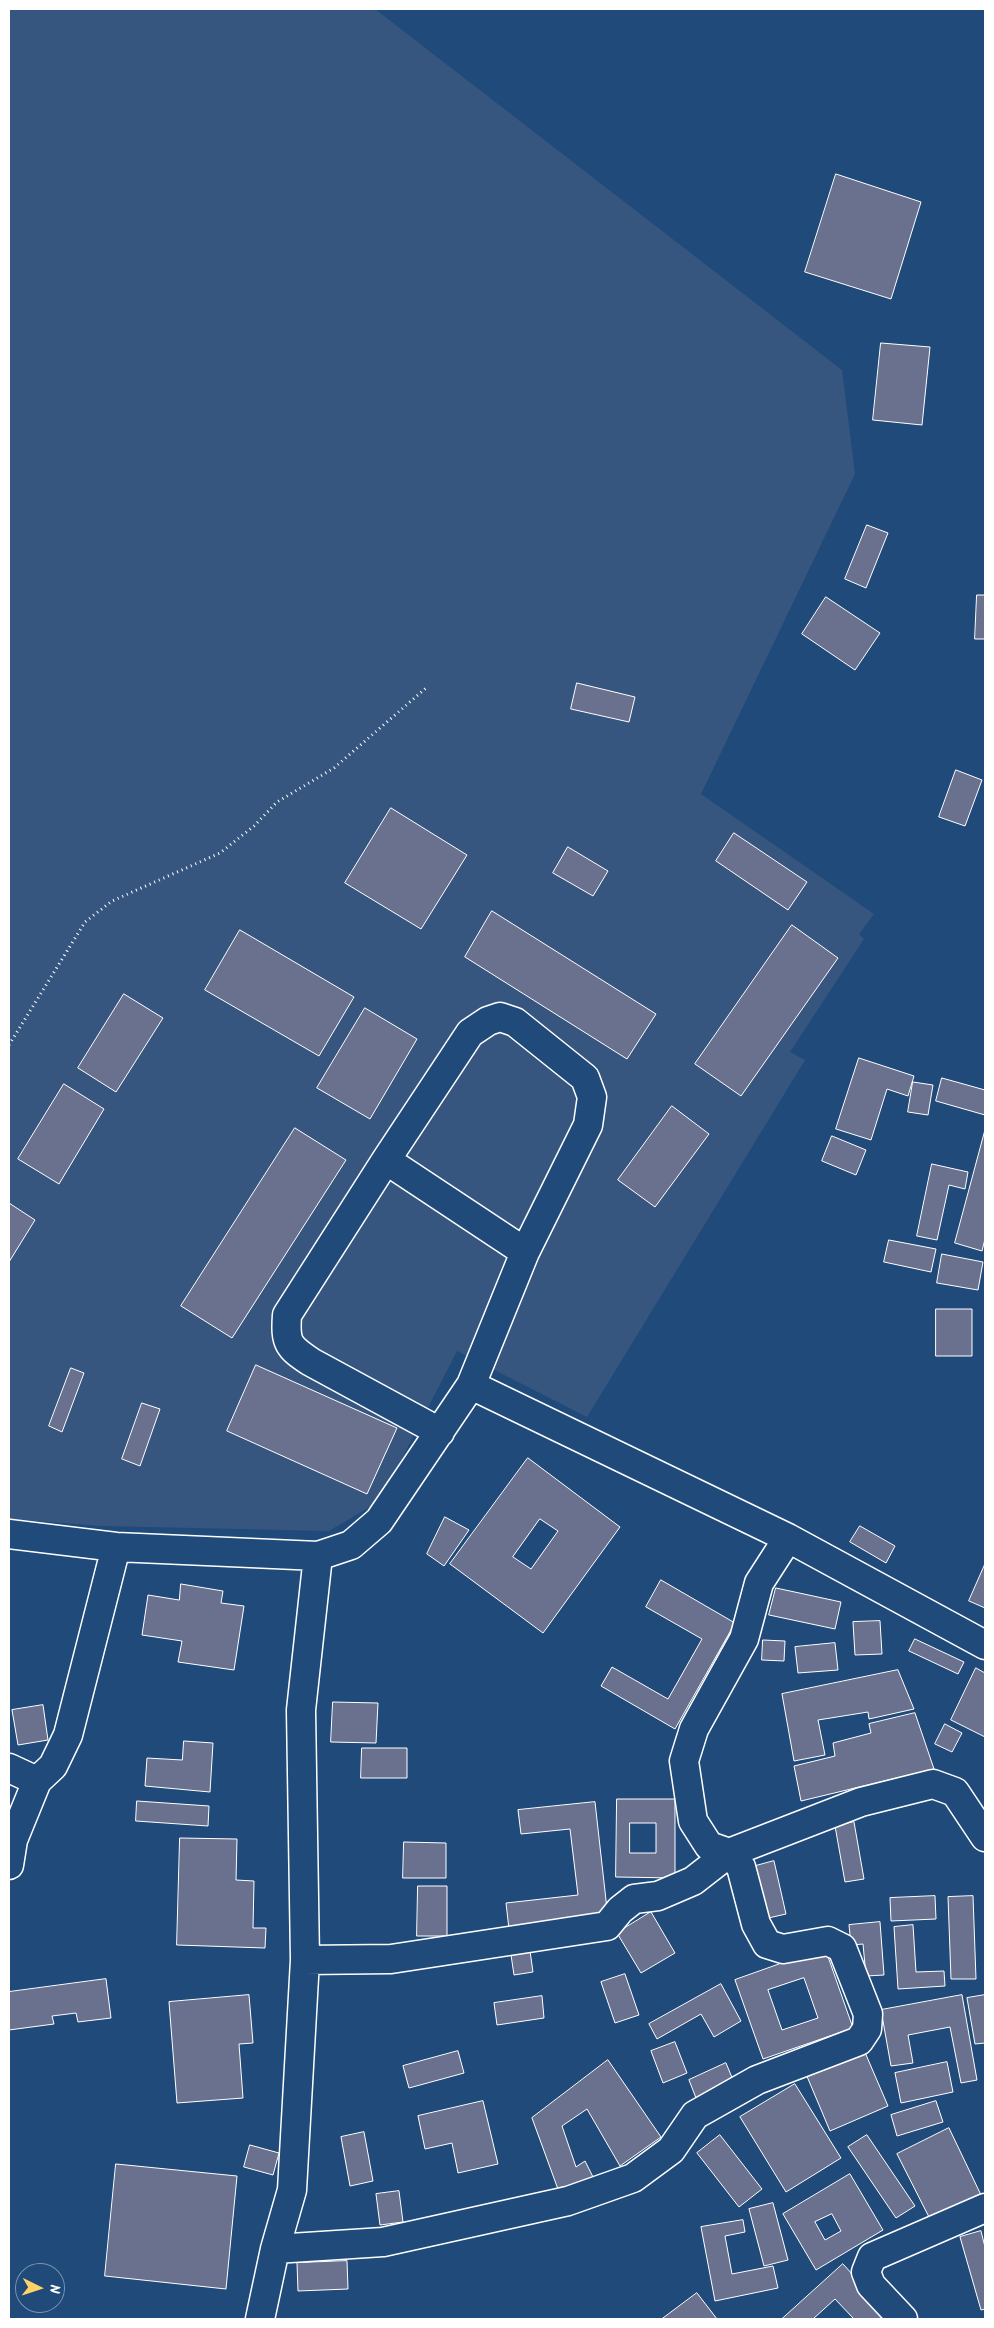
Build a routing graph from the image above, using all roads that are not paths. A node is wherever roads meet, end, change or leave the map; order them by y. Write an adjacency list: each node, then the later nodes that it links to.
1 (386, 1160): 2 (street); 2 (street); 4 (street)
2 (524, 1252): 3 (street)
3 (471, 1385): 4 (street); 6 (street)
4 (440, 1432): 8 (street)
5 (9, 1534): 7 (street)
6 (788, 1538): 9 (street); 13 (street)
7 (116, 1548): 8 (street); 11 (street)
8 (318, 1556): 15 (street)
9 (985, 1645)
10 (9, 1768): 11 (street)
11 (37, 1781): 14 (street)
12 (985, 1837): 13 (street)
13 (729, 1853): 15 (street); 17 (street)
14 (9, 1865)
15 (305, 1960): 17 (street)
16 (985, 2208): 19 (street)
17 (275, 2249): 18 (street)
18 (260, 2319)
19 (903, 2319)

